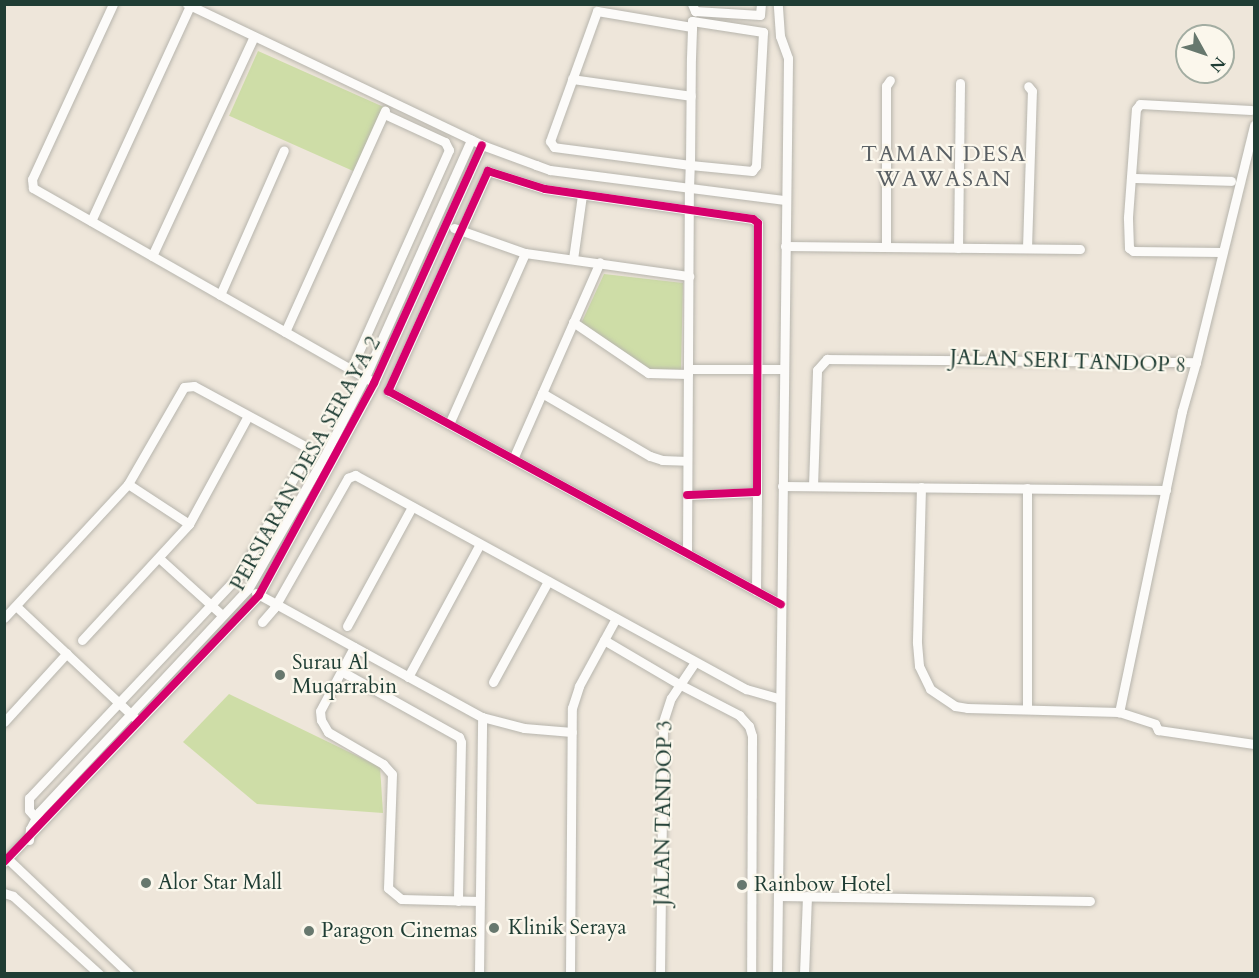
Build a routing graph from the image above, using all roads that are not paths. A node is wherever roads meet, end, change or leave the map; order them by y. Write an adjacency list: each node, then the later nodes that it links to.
1 (113, 4): 27 (street)
2 (761, 4): 5 (street)
3 (778, 4): 25 (street)
4 (189, 5): 7 (street); 27 (street)
5 (692, 5)
6 (692, 27): 8 (street); 12 (street); 20 (street)
7 (254, 36): 13 (street); 37 (street)
8 (572, 79): 12 (street); 20 (street)
9 (890, 80): 31 (street)
10 (960, 83): 32 (street)
11 (1028, 86): 33 (street)
12 (691, 96): 20 (street)
13 (390, 101): 15 (street); 17 (street)
14 (1251, 111): 21 (street)
15 (384, 114): 43 (street); 45 (street)
16 (1254, 125): 35 (street)
17 (471, 140): 18 (street); 49 (street, PERSIARAN DESA SERAYA 2)
18 (482, 145): 23 (street); 28 (street, PERSIARAN DESA SERAYA 2)
19 (284, 150): 41 (street)
20 (690, 165): 23 (street)
21 (1131, 178): 22 (street); 35 (street)
22 (1231, 181)
23 (689, 188): 25 (street); 26 (street)
24 (582, 195): 26 (street); 29 (street); 38 (street)
25 (785, 200): 30 (street)
26 (689, 209): 40 (street); 46 (street)
27 (91, 221): 37 (street)
28 (447, 225): 29 (street); 50 (street, PERSIARAN DESA SERAYA 2)
29 (459, 231): 36 (street); 53 (street)
30 (785, 246): 31 (street); 47 (street)
31 (885, 247): 32 (street)
32 (958, 248): 33 (street)
33 (1027, 248): 34 (street)
34 (1080, 249)
35 (1221, 252): 44 (street)
36 (525, 253): 38 (street); 53 (street)
37 (152, 256): 41 (street)
38 (573, 259): 39 (street)
39 (600, 262): 40 (street); 42 (street)
40 (688, 276): 48 (street)
41 (220, 295): 43 (street)
42 (573, 322): 48 (street); 51 (street)
43 (285, 332): 45 (street)
44 (1196, 362): 60 (street, JALAN SERI TANDOP 8); 63 (street, JALAN SERI TANDOP 8)
45 (351, 369): 49 (street)
46 (760, 369): 47 (street); 48 (street); 64 (street)
47 (784, 369): 59 (street)
48 (688, 372): 57 (street)
49 (365, 377): 50 (street); 55 (street, PERSIARAN DESA SERAYA 2)
50 (374, 383): 74 (street, PERSIARAN DESA SERAYA 2)
51 (542, 393): 56 (street); 57 (street)
52 (249, 416): 54 (street); 58 (street); 67 (street)
53 (448, 424): 56 (street)
54 (310, 449): 55 (street); 78 (street)
55 (324, 457): 72 (street, PERSIARAN DESA SERAYA 2)
56 (513, 459): 69 (street)
57 (687, 461): 65 (street)
58 (128, 484): 67 (street); 77 (street)
59 (782, 486): 60 (street); 75 (street)
60 (813, 486): 61 (street)
61 (921, 487): 62 (street); 95 (street)
62 (1027, 488): 63 (street); 95 (street)
63 (1166, 490): 96 (street, JALAN SERI TANDOP 8)
64 (757, 492): 65 (street); 73 (street)
65 (687, 495): 69 (street)
66 (412, 507): 68 (street); 76 (street); 83 (street)
67 (189, 524): 70 (street)
68 (480, 544): 71 (street); 90 (street)
69 (687, 553): 73 (street)
70 (159, 558): 78 (street); 84 (street)
71 (548, 581): 81 (street); 91 (street)
72 (248, 589): 74 (street); 79 (street, PERSIARAN DESA SERAYA 2)
73 (756, 591): 75 (street)
74 (259, 595): 76 (street); 99 (street, PERSIARAN DESA SERAYA 2)
75 (780, 604): 93 (street)
76 (276, 605): 82 (street); 86 (street)
77 (16, 606): 80 (street); 87 (street)
78 (212, 606): 79 (street); 94 (street)
79 (222, 615): 97 (street, PERSIARAN DESA SERAYA 2)
80 (4, 618)
81 (616, 618): 85 (street); 88 (street)
82 (262, 622)
83 (347, 626)
84 (82, 640)
85 (604, 640): 92 (street); 101 (street)
86 (354, 647): 89 (street); 90 (street)
87 (67, 653): 94 (street); 100 (street)
88 (695, 662): 92 (street, JALAN TANDOP 3); 93 (street)
89 (341, 671): 102 (street); 111 (street)
90 (408, 677): 98 (street)
91 (493, 682)
92 (679, 684): 118 (street, JALAN TANDOP 3); 119 (street)
93 (780, 699): 109 (street)
94 (120, 703): 97 (street); 105 (street)
95 (1027, 709): 96 (street)
96 (1119, 712): 104 (street)
97 (131, 714): 99 (street); 105 (street, PERSIARAN DESA SERAYA 2)
98 (482, 717): 101 (street); 103 (street)
99 (139, 721): 106 (street, PERSIARAN DESA SERAYA 2)
100 (4, 722)
101 (572, 732): 117 (street)
102 (461, 742): 103 (street); 111 (street)
103 (481, 742): 112 (street)
104 (1254, 744)
105 (35, 817): 106 (street, PERSIARAN DESA SERAYA 2)
106 (29, 840): 107 (street, PERSIARAN DESA SERAYA 2)
107 (6, 861): 114 (street)
108 (4, 893): 115 (street)
109 (779, 896): 110 (street); 120 (street)
110 (807, 896): 113 (street); 121 (street)
111 (458, 901): 112 (street)
112 (479, 901): 116 (street)
113 (1090, 901)
114 (128, 973)
115 (99, 974)
116 (479, 974)
117 (570, 974)
118 (660, 974)
119 (751, 974)
120 (777, 974)
121 (804, 974)

